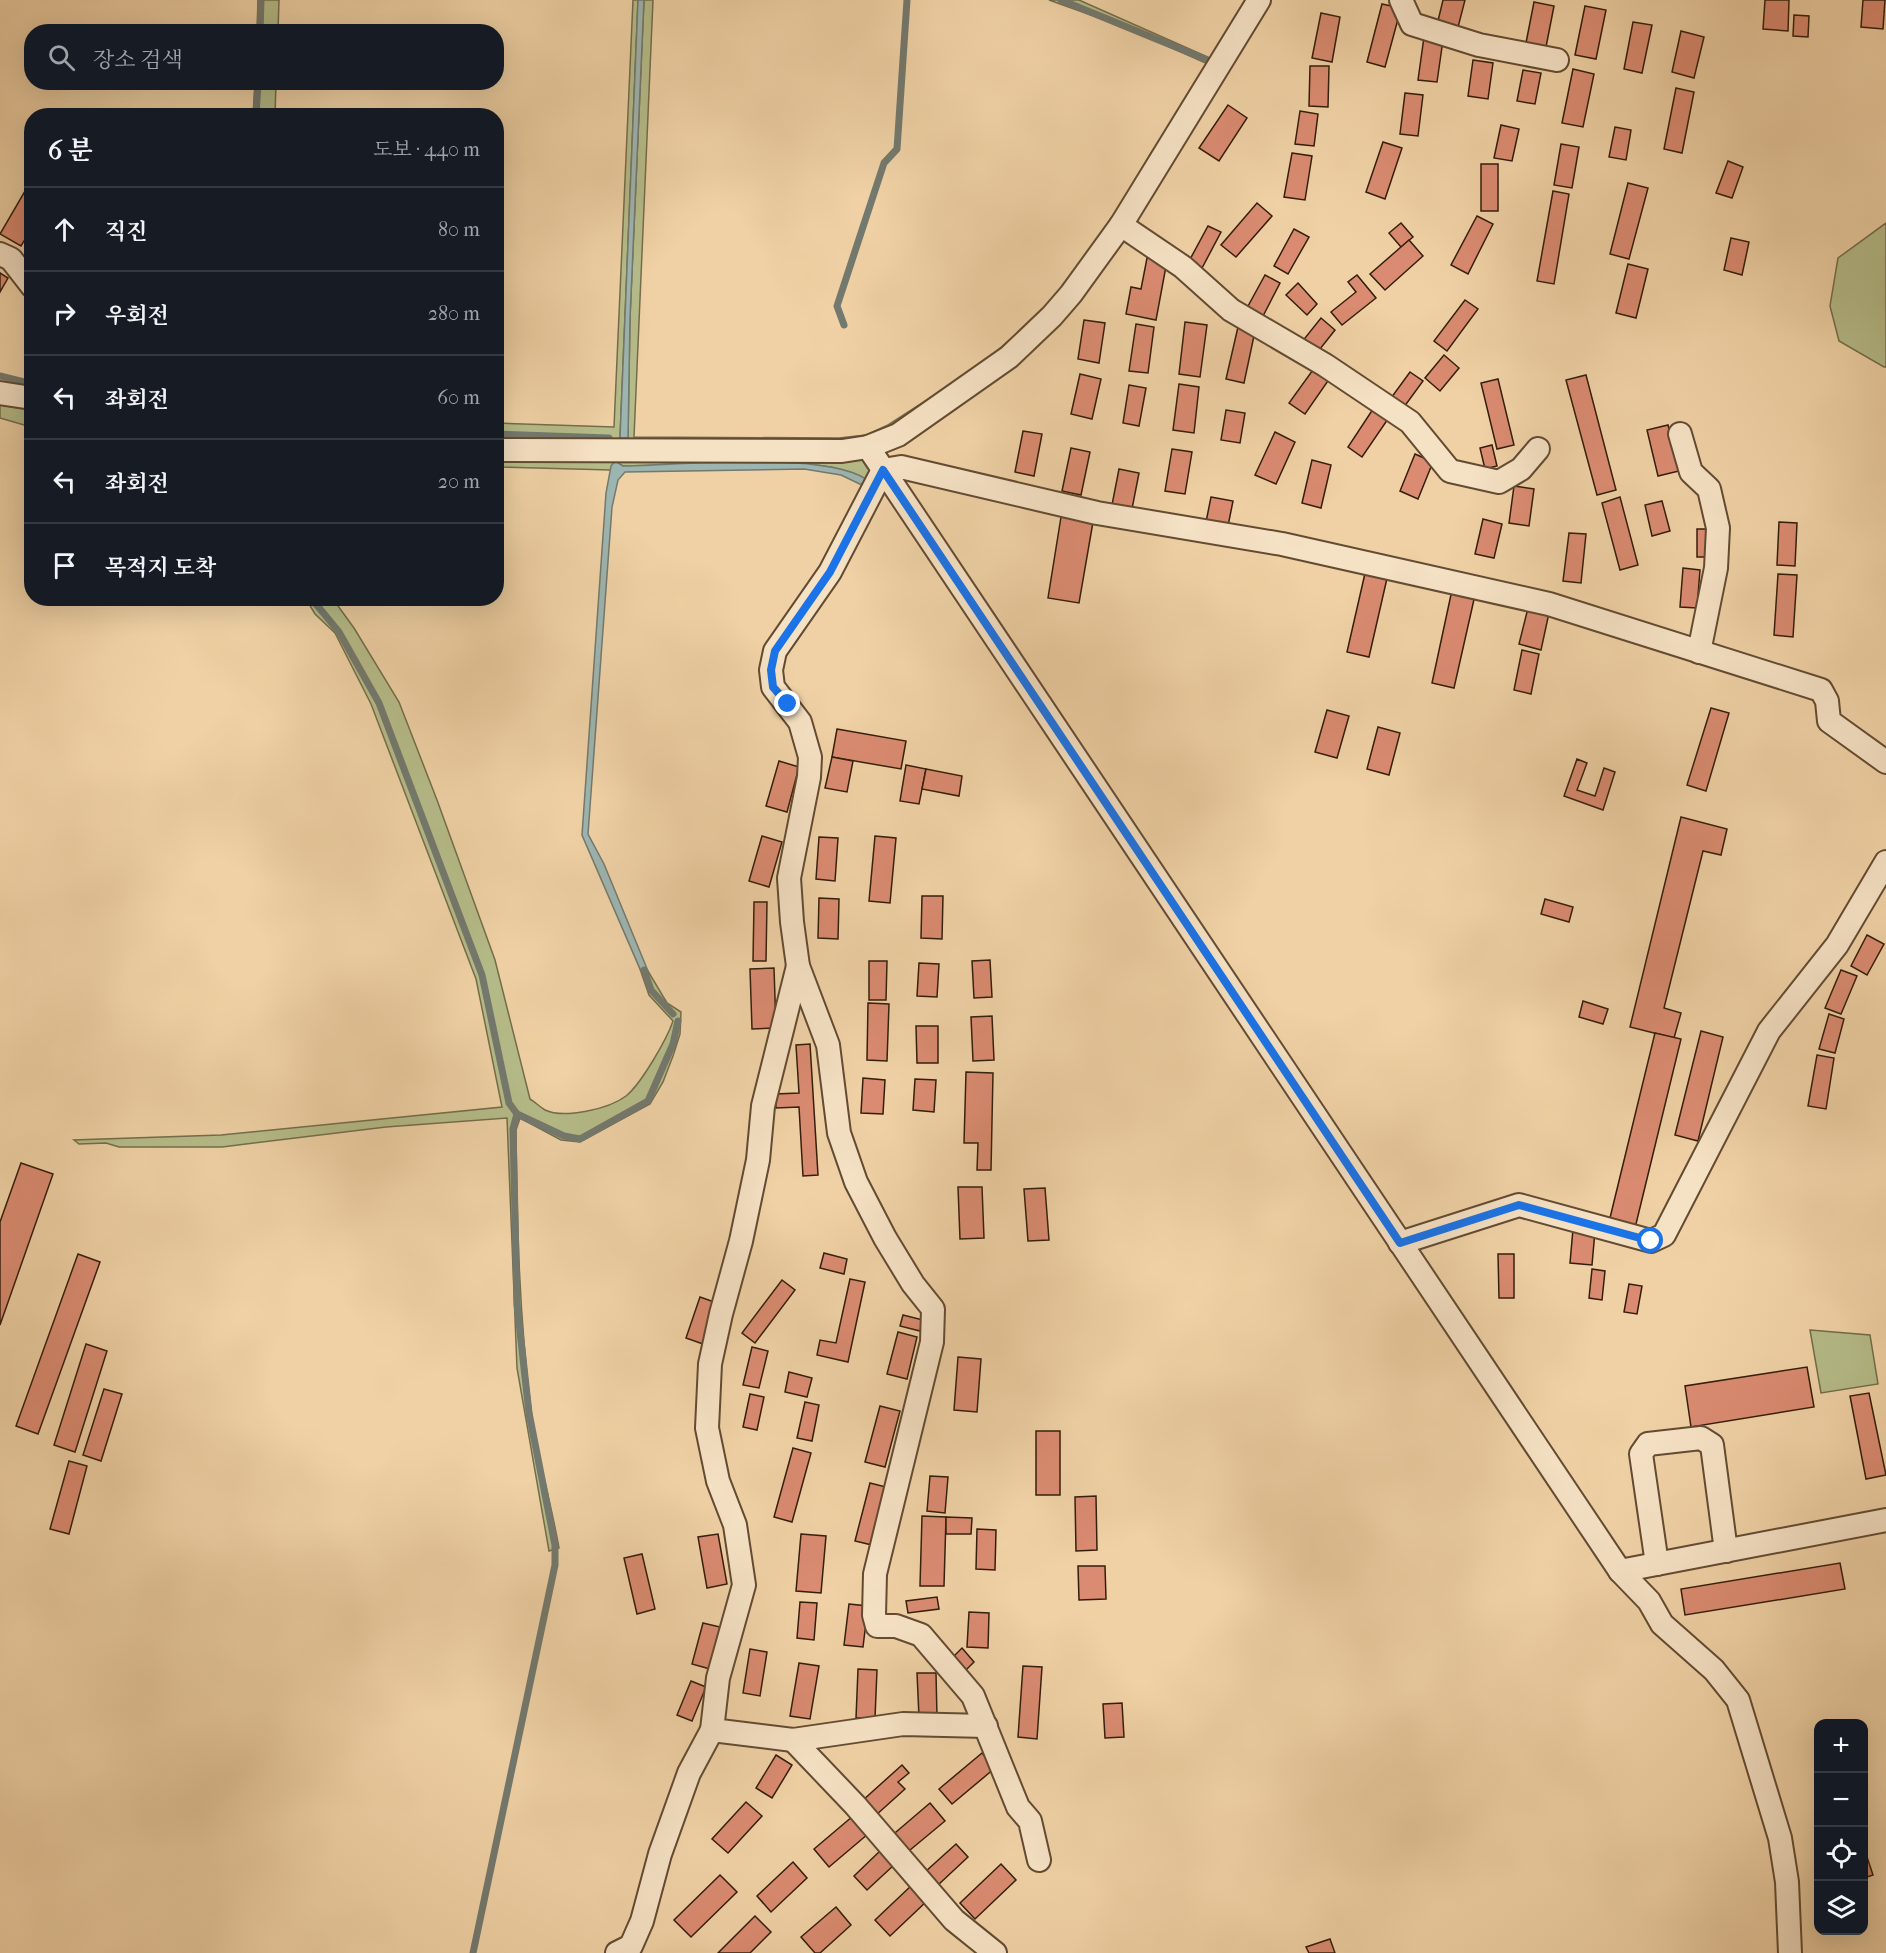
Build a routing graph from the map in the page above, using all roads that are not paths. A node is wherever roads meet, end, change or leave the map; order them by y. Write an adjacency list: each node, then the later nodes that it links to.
1 (1259, 0): 4 (street)
2 (1401, 0): 3 (street)
3 (1557, 60)
4 (1121, 225): 10 (street); 11 (street)
5 (0, 254): 6 (street)
6 (24, 276)
7 (0, 393): 8 (street)
8 (24, 397)
9 (1680, 434): 14 (street)
10 (868, 447): 12 (street); 13 (street)
11 (1538, 449)
12 (504, 450)
13 (883, 470): 14 (street); 17 (street); 18 (street)
14 (1699, 652): 15 (street)
15 (1886, 762)
16 (1886, 862): 18 (street)
17 (798, 966): 23 (street); 24 (street)
18 (1400, 1243): 22 (street)
19 (1886, 1520): 20 (street)
20 (1726, 1551): 21 (street); 21 (street)
21 (1657, 1564): 22 (street)
22 (1620, 1571): 29 (street)
23 (986, 1726): 25 (street); 26 (street)
24 (712, 1730): 25 (street); 27 (street)
25 (793, 1740): 28 (street)
26 (1039, 1860)
27 (617, 1953)
28 (995, 1953)
29 (1790, 1953)

